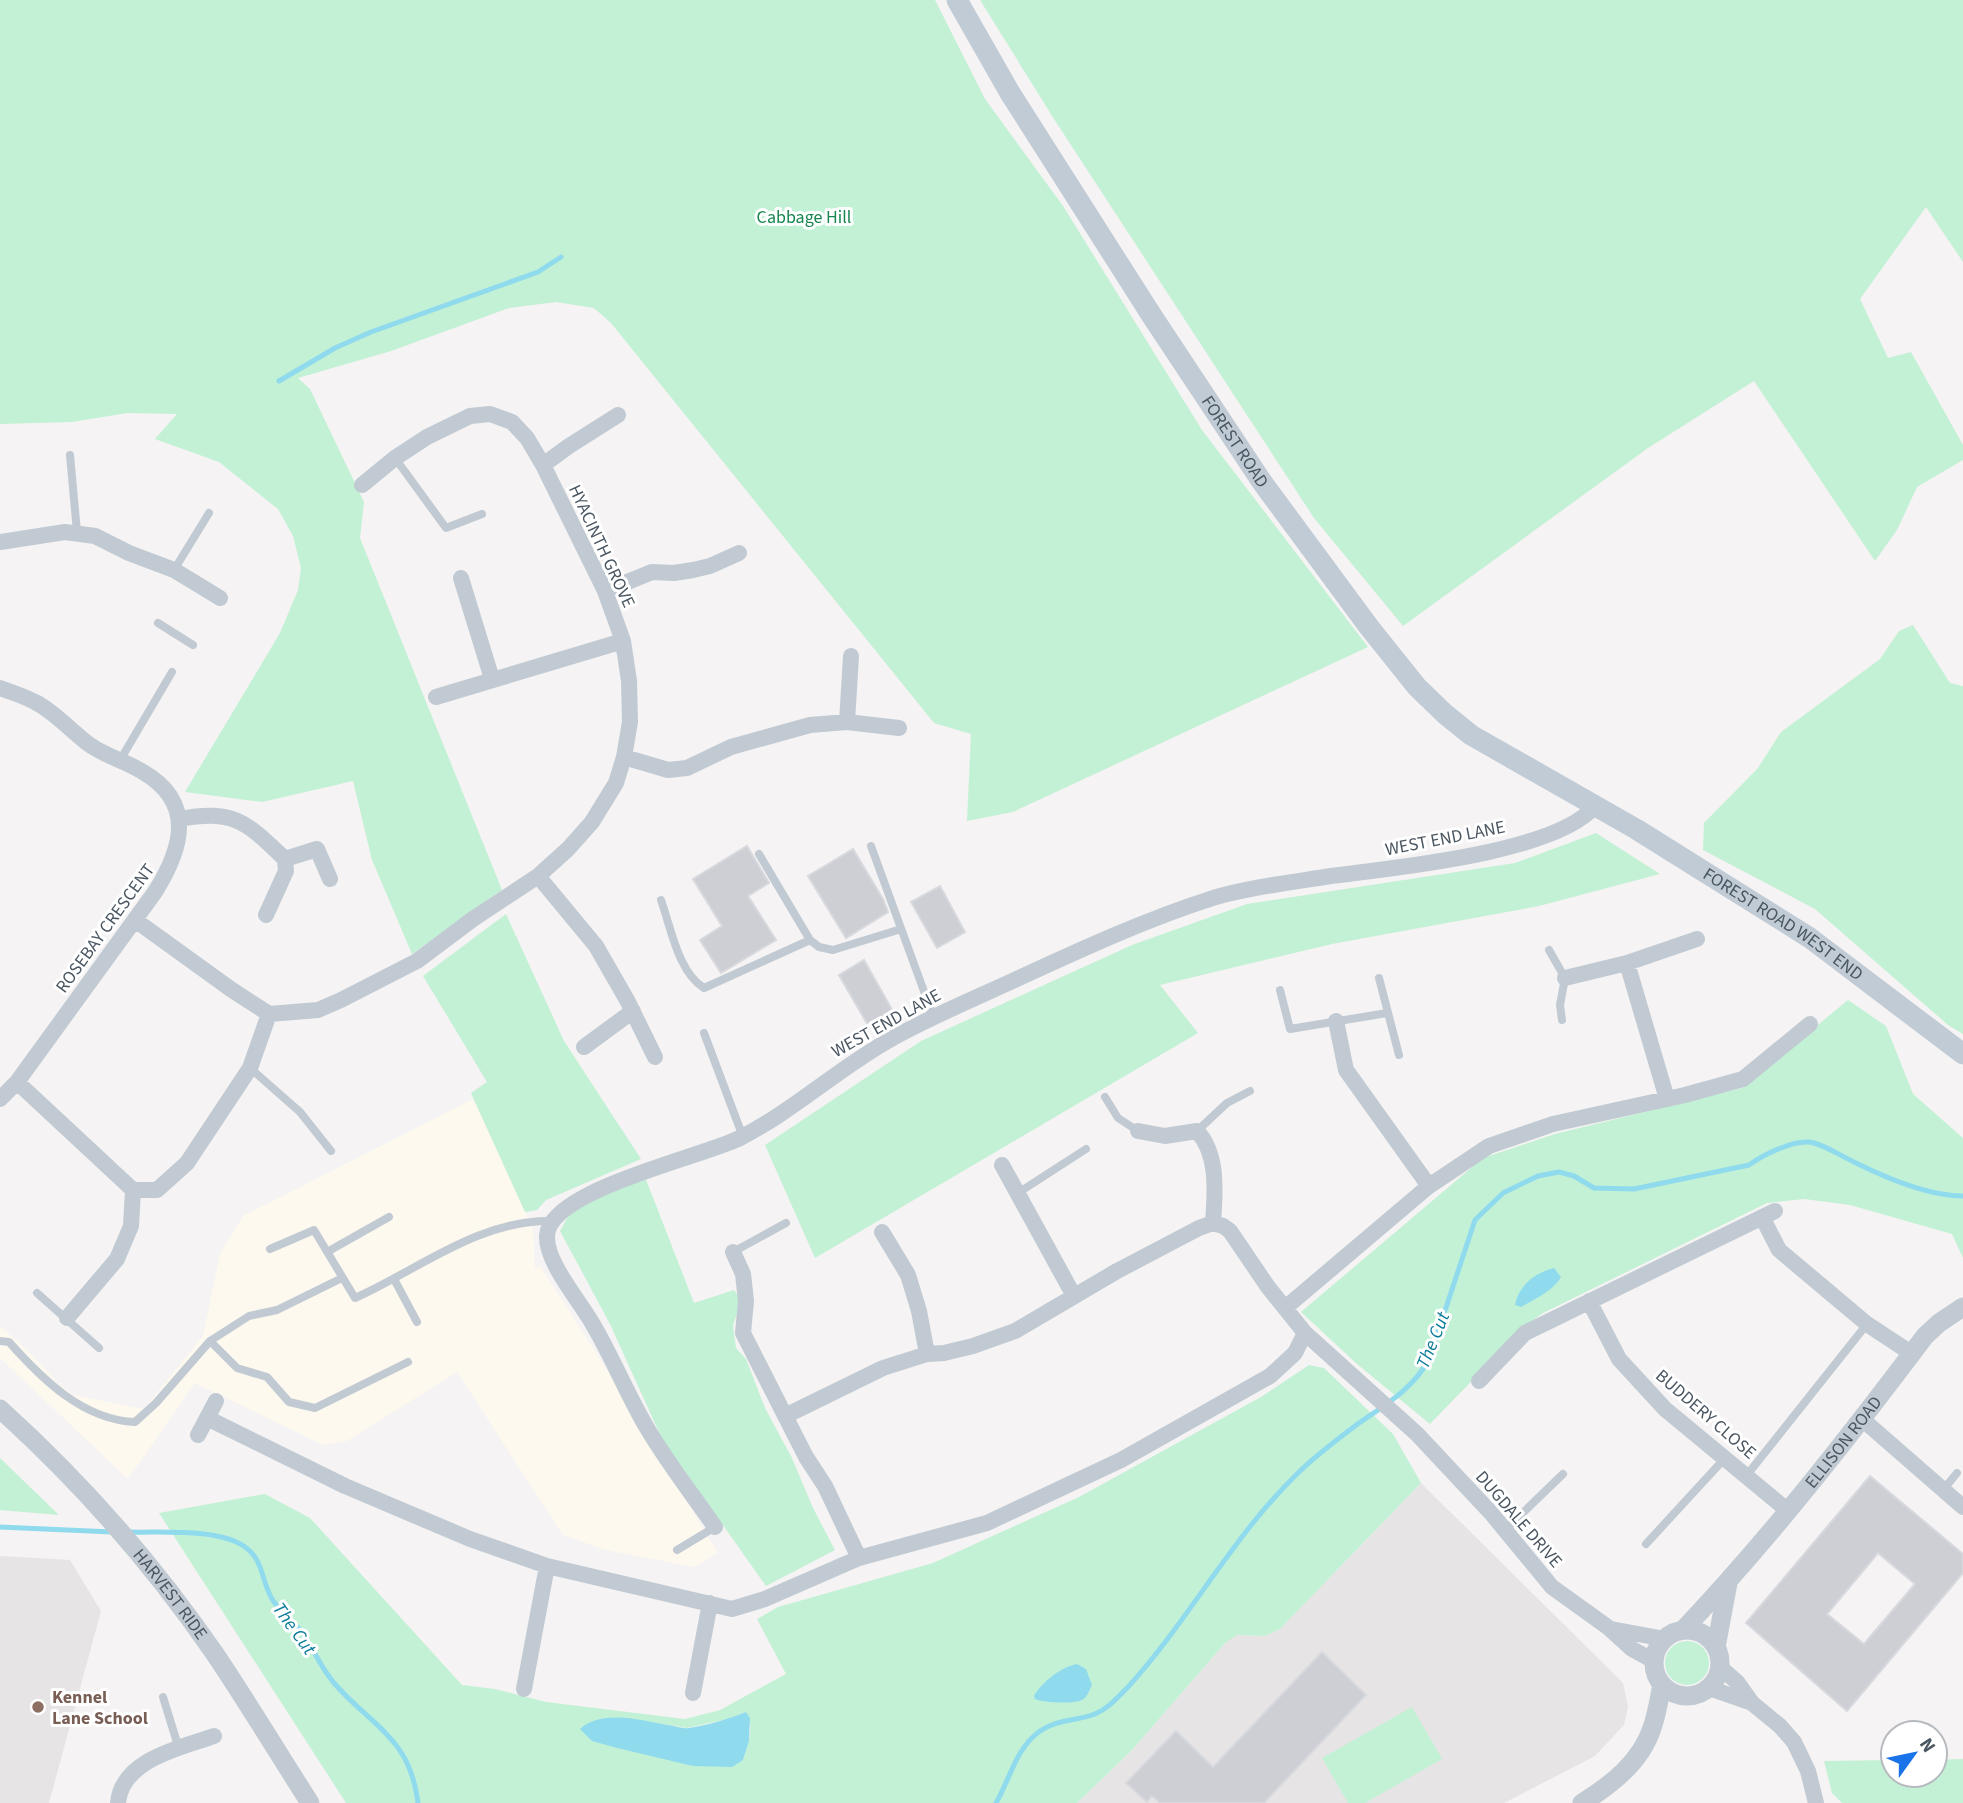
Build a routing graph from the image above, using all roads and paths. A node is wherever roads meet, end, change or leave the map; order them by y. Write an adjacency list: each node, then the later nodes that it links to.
1 (957, 0): 28 (main road, FOREST ROAD)
2 (618, 415): 5 (street)
3 (70, 455): 9 (lane)
4 (395, 458): 5 (street, HYACINTH GROVE); 6 (street, HYACINTH GROVE); 8 (lane)
5 (543, 465): 14 (street, HYACINTH GROVE)
6 (362, 485)
7 (209, 513): 12 (lane)
8 (482, 514)
9 (77, 532): 10 (street); 12 (street)
10 (0, 542)
11 (739, 553): 14 (street)
12 (174, 570): 15 (street)
13 (461, 578): 21 (street)
14 (605, 591): 17 (street, HYACINTH GROVE)
15 (219, 598)
16 (158, 623): 18 (lane)
17 (623, 640): 21 (street); 26 (street, HYACINTH GROVE)
18 (193, 645)
19 (850, 656): 24 (street)
20 (172, 672): 27 (lane)
21 (492, 679): 23 (street)
22 (0, 688): 27 (street, ROSEBAY CRESCENT)
23 (436, 697)
24 (847, 722): 25 (street); 26 (street)
25 (900, 728)
26 (624, 757): 33 (street, HYACINTH GROVE)
27 (119, 762): 29 (street, ROSEBAY CRESCENT)
28 (1595, 806): 49 (street, WEST END LANE); 55 (main road, FOREST ROAD WEST END)
29 (178, 819): 32 (street); 37 (street, ROSEBAY CRESCENT)
30 (871, 846): 38 (lane)
31 (759, 854): 40 (lane)
32 (285, 859): 34 (street); 36 (street)
33 (538, 876): 46 (street); 48 (street, HYACINTH GROVE)
34 (330, 879)
35 (661, 900): 40 (lane)
36 (266, 915)
37 (135, 920): 48 (street); 59 (street, ROSEBAY CRESCENT)
38 (901, 929): 40 (lane); 49 (lane)
39 (1697, 939): 42 (street)
40 (810, 940)
41 (1549, 950): 44 (lane)
42 (1627, 963): 44 (street); 63 (street)
43 (1379, 978): 47 (lane)
44 (1566, 978): 50 (lane)
45 (1280, 990): 51 (lane)
46 (633, 1010): 54 (street); 57 (street)
47 (1387, 1013): 51 (lane); 56 (lane)
48 (269, 1014): 58 (street)
49 (933, 1016): 66 (street, WEST END LANE)
50 (1562, 1020)
51 (1336, 1021): 70 (street)
52 (1810, 1024): 63 (street)
53 (704, 1034): 66 (lane)
54 (584, 1047)
55 (1963, 1054)
56 (1399, 1055)
57 (656, 1057)
58 (250, 1068): 68 (lane); 71 (street)
59 (17, 1082): 62 (street, ROSEBAY CRESCENT); 71 (street)
60 (1250, 1091): 65 (lane)
61 (1105, 1097): 64 (lane)
62 (0, 1098)
63 (1667, 1099): 70 (street)
64 (1138, 1131): 65 (street)
65 (1197, 1131): 76 (street)
66 (743, 1137): 74 (street, WEST END LANE)
67 (1086, 1149): 72 (lane)
68 (331, 1151)
69 (1002, 1166): 72 (street)
70 (1429, 1186): 87 (street)
71 (134, 1190): 88 (street)
72 (1018, 1193): 84 (street)
73 (389, 1217): 79 (lane)
74 (551, 1221): 82 (lane); 112 (street)
75 (786, 1223): 80 (lane)
76 (1213, 1223): 84 (street); 87 (street, DUGDALE DRIVE)
77 (882, 1232): 96 (street)
78 (271, 1249): 79 (lane)
79 (327, 1252): 81 (lane)
80 (733, 1252): 101 (street)
81 (342, 1278): 82 (lane); 93 (lane)
82 (394, 1279): 89 (lane)
83 (37, 1293): 88 (lane)
84 (1074, 1296): 96 (street)
85 (1589, 1301): 90 (street); 98 (street); 105 (street, BUDDERY CLOSE)
86 (1963, 1307): 95 (street, ELLISON ROAD)
87 (1285, 1308): 91 (street, DUGDALE DRIVE)
88 (67, 1318): 94 (lane)
89 (417, 1322)
90 (1867, 1324): 95 (street); 108 (lane)
91 (1305, 1333): 113 (street, DUGDALE DRIVE); 116 (street)
92 (0, 1341): 93 (lane)
93 (210, 1341): 97 (lane)
94 (99, 1348)
95 (1911, 1353): 103 (street, ELLISON ROAD)
96 (927, 1354): 101 (street)
97 (408, 1362)
98 (1479, 1381)
99 (216, 1401): 102 (street)
100 (0, 1409): 137 (street, HARVEST RIDE)
101 (785, 1416): 116 (street)
102 (207, 1418): 104 (street); 117 (street)
103 (1862, 1419): 109 (street); 111 (street, ELLISON ROAD)
104 (198, 1435)
105 (1726, 1457): 108 (street, BUDDERY CLOSE); 114 (lane)
106 (1957, 1473): 109 (lane)
107 (1563, 1474): 113 (lane)
108 (1747, 1475): 111 (street, BUDDERY CLOSE)
109 (1943, 1490): 110 (street)
110 (1963, 1507)
111 (1787, 1510): 118 (street, ELLISON ROAD)
112 (715, 1527): 115 (lane)
113 (1505, 1530): 120 (street, DUGDALE DRIVE)
114 (1646, 1544)
115 (677, 1550)
116 (859, 1558): 119 (street)
117 (547, 1566): 119 (street); 128 (street)
118 (1728, 1582): 121 (street, ELLISON ROAD); 123 (street, ELLISON ROAD)
119 (710, 1603): 129 (street)
120 (1609, 1628): 122 (street, DUGDALE DRIVE); 124 (street, DUGDALE DRIVE)
121 (1684, 1630): 122 (street); 123 (street)
122 (1665, 1639): 124 (street)
123 (1716, 1647): 125 (street)
124 (1654, 1661): 126 (street)
125 (1720, 1667): 127 (street); 132 (street)
126 (1662, 1685): 130 (street); 133 (street)
127 (1709, 1688): 130 (street); 132 (street)
128 (524, 1689)
129 (693, 1693)
130 (1684, 1696): 133 (street)
131 (163, 1697): 135 (lane)
132 (1752, 1703): 139 (street)
133 (1652, 1730): 138 (street)
134 (214, 1736): 135 (street)
135 (178, 1749): 136 (street)
136 (118, 1803)
137 (310, 1803)
138 (1582, 1803)
139 (1816, 1803)

